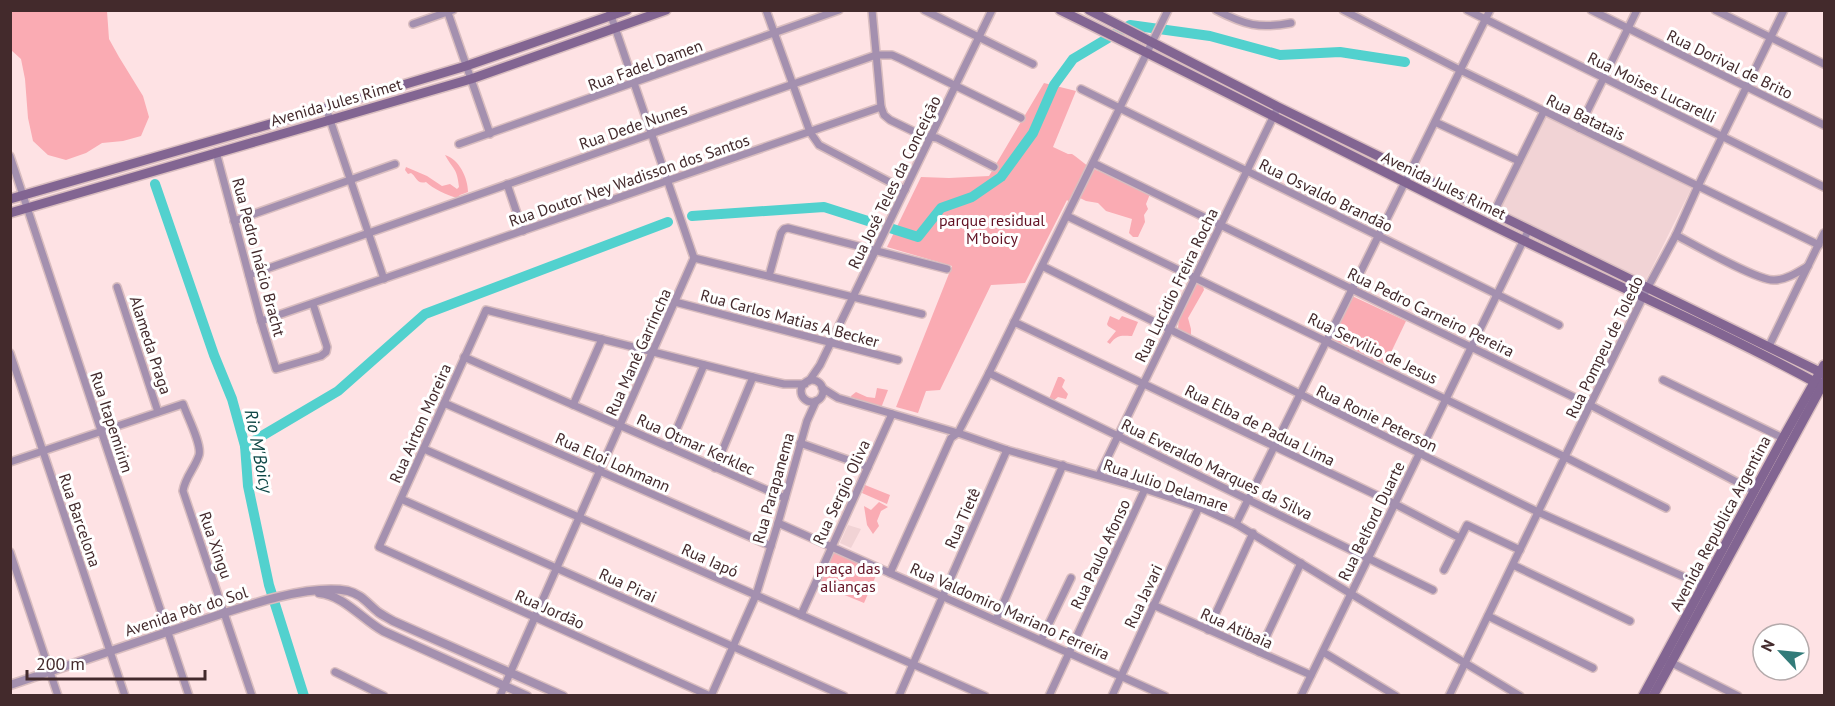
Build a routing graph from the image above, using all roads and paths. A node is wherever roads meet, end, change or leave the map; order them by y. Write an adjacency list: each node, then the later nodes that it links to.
1 (627, 10): 20 (main road, Avenida Jules Rimet)
2 (666, 10): 24 (main road, Avenida Jules Rimet)
3 (766, 10): 26 (street)
4 (839, 10): 26 (street, Rua Fadel Damen)
5 (872, 10): 31 (street)
6 (924, 10): 27 (street)
7 (992, 10): 27 (street, Rua José Teles da Conceição)
8 (1060, 10): 30 (main road, Avenida Jules Rimet)
9 (1089, 10): 29 (main road, Avenida Jules Rimet)
10 (1168, 10): 29 (street)
11 (1216, 10): 22 (street)
12 (1344, 10): 35 (street, Rua Batatais)
13 (1467, 10): 21 (street, Rua Moises Lucarelli)
14 (1490, 10): 21 (street)
15 (1591, 10): 25 (street, Rua Dorival de Brito)
16 (1637, 10): 25 (street)
17 (1715, 10): 28 (street)
18 (1784, 10): 28 (street, Rua Pompeu de Toledo)
19 (449, 11): 23 (street); 34 (street)
20 (610, 13): 24 (street); 34 (main road, Avenida Jules Rimet)
21 (1486, 19): 35 (street); 37 (street, Rua Moises Lucarelli)
22 (1291, 23)
23 (413, 24)
24 (615, 28): 36 (main road, Avenida Jules Rimet); 38 (street)
25 (1628, 29): 37 (street); 41 (street, Rua Dorival de Brito)
26 (774, 33): 38 (street, Rua Fadel Damen); 39 (street)
27 (980, 37): 32 (street); 40 (street, Rua José Teles da Conceição)
28 (1771, 38): 33 (street); 41 (street, Rua Pompeu de Toledo)
29 (1153, 42): 30 (street); 46 (main road, Avenida Jules Rimet)
30 (1147, 52): 45 (street); 46 (main road, Avenida Jules Rimet)
31 (876, 55): 39 (street, Rua Dede Nunes); 40 (street); 43 (street)
32 (1033, 64)
33 (1824, 64)
34 (466, 66): 36 (street); 44 (main road, Avenida Jules Rimet)
35 (1460, 70): 47 (street, Rua Batatais); 50 (street)
36 (471, 79): 49 (main road, Avenida Jules Rimet); 54 (street)
37 (1604, 79): 52 (street); 56 (street, Rua Moises Lucarelli)
38 (634, 83): 54 (street, Rua Fadel Damen); 55 (street)
39 (793, 84): 53 (street); 55 (street, Rua Dede Nunes)
40 (957, 85): 48 (street); 57 (street, Rua José Teles da Conceição)
41 (1746, 87): 51 (street, Rua Dorival de Brito); 56 (street, Rua Pompeu de Toledo)
42 (1081, 89): 45 (street, Rua Osvaldo Brandão)
43 (881, 107): 53 (street, Rua Doutor Ney Wadisson dos Santos); 57 (street)
44 (326, 108): 49 (street); 74 (main road, Avenida Jules Rimet)
45 (1120, 108): 62 (street); 65 (street, Rua Osvaldo Brandão)
46 (1276, 111): 65 (street, Rua Lucidio Freira Rocha); 66 (main road, Avenida Jules Rimet); 69 (main road, Avenida Jules Rimet)
47 (1544, 111): 52 (street, Rua Batatais); 61 (street)
48 (1021, 118)
49 (330, 120): 59 (main road, Avenida Jules Rimet); 67 (street)
50 (1435, 122): 61 (street); 66 (street)
51 (1824, 125)
52 (1579, 128): 71 (street, Rua Batatais)
53 (810, 132): 68 (street, Rua Doutor Ney Wadisson dos Santos); 73 (street)
54 (490, 134): 58 (street, Rua Fadel Damen)
55 (651, 134): 68 (street); 70 (street, Rua Dede Nunes)
56 (1722, 136): 71 (street, Rua Pompeu de Toledo); 72 (street, Rua Moises Lucarelli)
57 (931, 137): 64 (street); 73 (street, Rua José Teles da Conceição)
58 (459, 144)
59 (216, 152): 76 (main road, Avenida Jules Rimet); 80 (street, Rua Pedro Inácio Bracht)
60 (10, 156): 74 (street, Rua Itapemirim)
61 (1519, 161): 77 (street)
62 (1093, 163): 79 (street); 81 (street, Rua Pedro Carneiro Pereira)
63 (395, 164): 67 (street)
64 (994, 167)
65 (1247, 171): 81 (street, Rua Lucidio Freira Rocha); 87 (street, Rua Osvaldo Brandão)
66 (1411, 172): 69 (street); 77 (main road, Avenida Jules Rimet)
67 (350, 180): 80 (street); 84 (street)
68 (668, 181): 83 (street, Rua Doutor Ney Wadisson dos Santos); 91 (street)
69 (1405, 183): 87 (street); 88 (main road, Avenida Jules Rimet)
70 (507, 184): 83 (street); 84 (street, Rua Dede Nunes)
71 (1698, 186): 86 (street, Rua Pompeu de Toledo); 89 (street, Rua Batatais)
72 (1824, 187)
73 (905, 190): 90 (street, Rua José Teles da Conceição)
74 (23, 195): 75 (main road, Avenida Jules Rimet); 76 (street, Rua Itapemirim)
75 (10, 199)
76 (27, 207): 78 (main road, Avenida Jules Rimet); 143 (street, Rua Itapemirim)
77 (1494, 212): 82 (main road, Avenida Jules Rimet)
78 (10, 213)
79 (1067, 216): 92 (street); 97 (street, Rua Servilio de Jesus)
80 (234, 220): 95 (street, Rua Pedro Inácio Bracht)
81 (1220, 226): 97 (street, Rua Lucidio Freira Rocha); 100 (street, Rua Pedro Carneiro Pereira)
82 (1529, 229): 88 (street, Rua Belford Duarte); 101 (main road, Avenida Jules Rimet)
83 (523, 231): 98 (street, Rua Doutor Ney Wadisson dos Santos)
84 (368, 233): 95 (street, Rua Dede Nunes); 98 (street)
85 (1824, 233): 89 (street)
86 (1676, 235): 93 (street); 101 (street, Rua Pompeu de Toledo)
87 (1379, 236): 100 (street); 102 (street, Rua Osvaldo Brandão)
88 (1523, 241): 101 (main road, Avenida Jules Rimet); 102 (street, Rua Belford Duarte)
89 (1819, 245): 93 (street)
90 (875, 252): 94 (street); 96 (street); 103 (street, Rua José Teles da Conceição)
91 (694, 258): 96 (street); 104 (street, Rua Mané Garrincha)
92 (1042, 266): 108 (street); 110 (street, Rua Ronie Peterson)
93 (1808, 266): 114 (street)
94 (947, 269)
95 (249, 274): 107 (street, Rua Pedro Inácio Bracht)
96 (769, 276): 103 (street)
97 (1195, 278): 110 (street, Rua Lucidio Freira Rocha); 112 (street, Rua Servilio de Jesus)
98 (384, 279): 105 (street, Rua Doutor Ney Wadisson dos Santos)
99 (117, 287): 139 (street, Alameda Praga)
100 (1352, 289): 112 (street); 115 (street, Rua Pedro Carneiro Pereira)
101 (1645, 292): 114 (main road, Avenida Jules Rimet); 129 (main road, Avenida Jules Rimet); 138 (street, Rua Pompeu de Toledo)
102 (1497, 294): 109 (street, Rua Osvaldo Brandão); 115 (street, Rua Belford Duarte)
103 (853, 297): 106 (street); 113 (street, Rua José Teles da Conceição)
104 (675, 302): 113 (street, Rua Carlos Matias A Becker); 116 (street, Rua Mané Garrincha)
105 (313, 304): 107 (street, Rua Doutor Ney Wadisson dos Santos); 107 (street, Rua Pedro Inácio Bracht)
106 (922, 314)
107 (261, 321)
108 (1014, 322): 123 (street); 127 (street, Rua Elba de Padua Lima)
109 (1559, 325)
110 (1170, 329): 127 (street, Rua Lucidio Freira Rocha); 131 (street, Rua Ronie Peterson)
111 (602, 339): 116 (street); 118 (street, Rua Airton Moreira); 137 (street)
112 (1328, 341): 131 (street); 134 (street, Rua Servilio de Jesus)
113 (831, 343): 119 (street, Rua Carlos Matias A Becker); 121 (street, Rua José Teles da Conceição)
114 (1769, 346): 122 (main road, Avenida Jules Rimet)
115 (1472, 347): 134 (street, Rua Belford Duarte); 138 (street, Rua Pedro Carneiro Pereira)
116 (654, 351): 120 (street); 142 (street, Rua Mané Garrincha)
117 (10, 353): 152 (street, Rua Barcelona)
118 (464, 357): 136 (street, Rua Airton Moreira); 137 (street, Rua Otmar Kerklec)
119 (898, 360)
120 (704, 365): 124 (street); 148 (street)
121 (820, 366): 126 (street, Rua José Teles da Conceição); 130 (street, Rua José Teles da Conceição)
122 (1823, 370): 129 (main road, Avenida Republica Argentina)
123 (989, 374): 144 (street); 145 (street, Rua Everaldo Marques da Silva)
124 (753, 377): 128 (street); 158 (street)
125 (1663, 380): 146 (street)
126 (807, 382): 128 (street); 130 (street); 132 (street, Rua Parapanema)
127 (1144, 383): 145 (street, Rua Lucidio Freira Rocha); 149 (street, Rua Elba de Padua Lima)
128 (784, 384): 132 (street)
129 (1822, 384): 146 (main road, Avenida Republica Argentina); 169 (main road, Avenida Republica Argentina)
130 (820, 386): 133 (street, Rua Julio Delamare); 135 (street, Rua Parapanema)
131 (1300, 395): 149 (street); 153 (street, Rua Ronie Peterson)
132 (804, 397): 135 (street, Rua Julio Delamare); 141 (street, Rua Parapanema)
133 (838, 398): 135 (street, Rua Julio Delamare); 140 (street, Rua Julio Delamare)
134 (1446, 399): 153 (street, Rua Belford Duarte); 154 (street, Rua Servilio de Jesus)
135 (818, 400): 141 (street, Rua Parapanema)
136 (444, 403): 150 (street, Rua Airton Moreira); 159 (street, Rua Eloi Lohmann)
137 (573, 405): 142 (street, Rua Otmar Kerklec)
138 (1590, 405): 154 (street, Rua Pompeu de Toledo); 162 (street, Rua Pedro Carneiro Pereira)
139 (158, 412): 143 (street); 198 (street, Rua Xingu)
140 (892, 414): 144 (street, Rua Julio Delamare); 157 (street, Rua Sergio Oliva)
141 (807, 421): 147 (street, Rua Parapanema)
142 (620, 426): 148 (street, Rua Otmar Kerklec); 159 (street, Rua Mané Garrincha)
143 (100, 431): 152 (street); 206 (street, Rua Itapemirim)
144 (958, 433): 151 (street, Rua Julio Delamare); 186 (street)
145 (1118, 436): 160 (street, Rua Lucidio Freira Rocha); 165 (street, Rua Everaldo Marques da Silva)
146 (1783, 438): 162 (main road, Avenida Republica Argentina)
147 (800, 443): 157 (street); 163 (street, Rua Parapanema)
148 (669, 447): 158 (street, Rua Otmar Kerklec)
149 (1274, 447): 165 (street); 166 (street, Rua Elba de Padua Lima)
150 (424, 449): 164 (street, Rua Airton Moreira); 171 (street, Rua Iapó)
151 (1007, 450): 156 (street, Rua Julio Delamare); 194 (street, Rua Tietê)
152 (43, 451): 155 (street); 209 (street, Rua Barcelona)
153 (1419, 454): 166 (street, Rua Belford Duarte); 170 (street, Rua Ronie Peterson)
154 (1565, 457): 168 (street, Rua Servilio de Jesus); 170 (street, Rua Pompeu de Toledo)
155 (10, 462)
156 (1063, 465): 160 (street, Rua Julio Delamare); 202 (street)
157 (867, 467): 177 (street, Rua Sergio Oliva)
158 (716, 468): 163 (street, Rua Otmar Kerklec)
159 (600, 471): 171 (street, Rua Mané Garrincha); 176 (street, Rua Eloi Lohmann)
160 (1099, 475): 161 (street, Rua Julio Delamare)
161 (1145, 489): 167 (street, Rua Julio Delamare); 212 (street, Rua Paulo Afonso)
162 (1754, 491): 169 (main road); 188 (main road, Avenida Republica Argentina)
163 (785, 498): 172 (street, Rua Parapanema)
164 (401, 499): 178 (street, Rua Airton Moreira); 184 (street, Rua Pirai)
165 (1248, 500): 173 (street); 181 (street, Rua Everaldo Marques da Silva)
166 (1395, 504): 175 (street, Rua Elba de Padua Lima); 181 (street, Rua Belford Duarte)
167 (1199, 507): 173 (street, Rua Julio Delamare); 195 (street, Rua Javari)
168 (1666, 508)
169 (1755, 510): 188 (main road, Avenida Republica Argentina)
170 (1538, 512): 179 (street, Rua Pompeu de Toledo); 188 (street, Rua Ronie Peterson)
171 (580, 517): 184 (street, Rua Mané Garrincha); 193 (street, Rua Iapó)
172 (778, 523): 176 (street, Rua Parapanema); 177 (street, Rua Valdomiro Mariano Ferreira)
173 (1236, 524): 174 (street, Rua Julio Delamare)
174 (1253, 533): 182 (street, Rua Julio Delamare); 205 (street)
175 (1460, 538): 179 (street); 185 (street)
176 (771, 546): 193 (street, Rua Parapanema)
177 (831, 547): 186 (street, Rua Valdomiro Mariano Ferreira); 199 (street, Rua Sergio Oliva)
178 (380, 548): 201 (street, Rua Jordão)
179 (1520, 550): 183 (street, Rua Pompeu de Toledo)
180 (10, 552): 217 (street)
181 (1368, 558): 189 (street, Rua Everaldo Marques da Silva); 192 (street, Rua Belford Duarte)
182 (1301, 563): 192 (street, Rua Julio Delamare); 210 (street)
183 (1513, 565): 200 (street, Rua Pompeu de Toledo); 203 (street)
184 (557, 568): 201 (street, Rua Mané Garrincha); 208 (street, Rua Pirai)
185 (1444, 570)
186 (890, 573): 194 (street, Rua Valdomiro Mariano Ferreira)
187 (1071, 578): 207 (street)
188 (1707, 587): 213 (main road, Avenida Republica Argentina)
189 (1433, 590)
190 (304, 592): 191 (street, Avenida Pôr do Sol); 196 (street, Avenida Pôr do Sol); 198 (street, Avenida Pôr do Sol)
191 (351, 592): 196 (street); 197 (street)
192 (1351, 593): 211 (street, Rua Belford Duarte); 214 (street, Rua Julio Delamare)
193 (756, 595): 199 (street, Rua Iapó); 208 (street, Rua Parapanema)
194 (942, 596): 202 (street, Rua Valdomiro Mariano Ferreira); 215 (street, Rua Tietê)
195 (1153, 605): 205 (street, Rua Atibaia); 221 (street, Rua Javari)
196 (348, 606): 204 (street, Avenida Pôr do Sol)
197 (377, 612): 204 (street); 219 (street)
198 (225, 613): 206 (street, Avenida Pôr do Sol); 227 (street, Rua Xingu)
199 (801, 615): 215 (street, Rua Iapó)
200 (1488, 616): 214 (street, Rua Pompeu de Toledo); 216 (street)
201 (535, 617): 219 (street, Rua Mané Garrincha); 232 (street, Rua Jordão)
202 (996, 620): 207 (street, Rua Valdomiro Mariano Ferreira)
203 (1630, 621)
204 (369, 623): 223 (street, Avenida Pôr do Sol)
205 (1208, 630): 210 (street, Rua Atibaia)
206 (167, 632): 209 (street, Avenida Pôr do Sol); 226 (street, Rua Itapemirim)
207 (1041, 640): 212 (street, Rua Valdomiro Mariano Ferreira)
208 (733, 646): 232 (street, Rua Parapanema); 233 (street, Rua Pirai)
209 (111, 651): 217 (street, Avenida Pôr do Sol); 225 (street, Rua Barcelona)
210 (1259, 652): 220 (street, Rua Atibaia)
211 (1323, 652): 220 (street, Rua Belford Duarte); 240 (street)
212 (1069, 653): 221 (street, Rua Valdomiro Mariano Ferreira); 236 (street, Rua Paulo Afonso)
213 (1667, 661): 243 (main road, Avenida Republica Argentina); 244 (main road, Avenida Republica Argentina); 245 (street)
214 (1465, 663): 241 (street, Rua Pompeu de Toledo); 242 (street, Rua Julio Delamare)
215 (913, 664): 234 (street, Rua Tietê); 235 (street, Rua Iapó)
216 (1593, 668)
217 (50, 671): 222 (street, Avenida Pôr do Sol); 224 (street)
218 (335, 672): 228 (street)
219 (510, 673): 223 (street, Rua Mané Garrincha); 231 (street)
220 (1311, 675): 239 (street, Rua Belford Duarte)
221 (1121, 676): 237 (street, Rua Javari); 238 (street, Rua Valdomiro Mariano Ferreira)
222 (10, 685)
223 (505, 685): 229 (street, Rua Mané Garrincha); 230 (street, Avenida Pôr do Sol)
224 (58, 696)
225 (125, 696)
226 (189, 696)
227 (252, 696)
228 (384, 696)
229 (500, 696)
230 (527, 696)
231 (563, 696)
232 (710, 696)
233 (844, 696)
234 (899, 696)
235 (985, 696)
236 (1049, 696)
237 (1112, 696)
238 (1165, 696)
239 (1301, 696)
240 (1396, 696)
241 (1449, 696)
242 (1520, 696)
243 (1643, 696)
244 (1653, 696)
245 (1738, 696)

